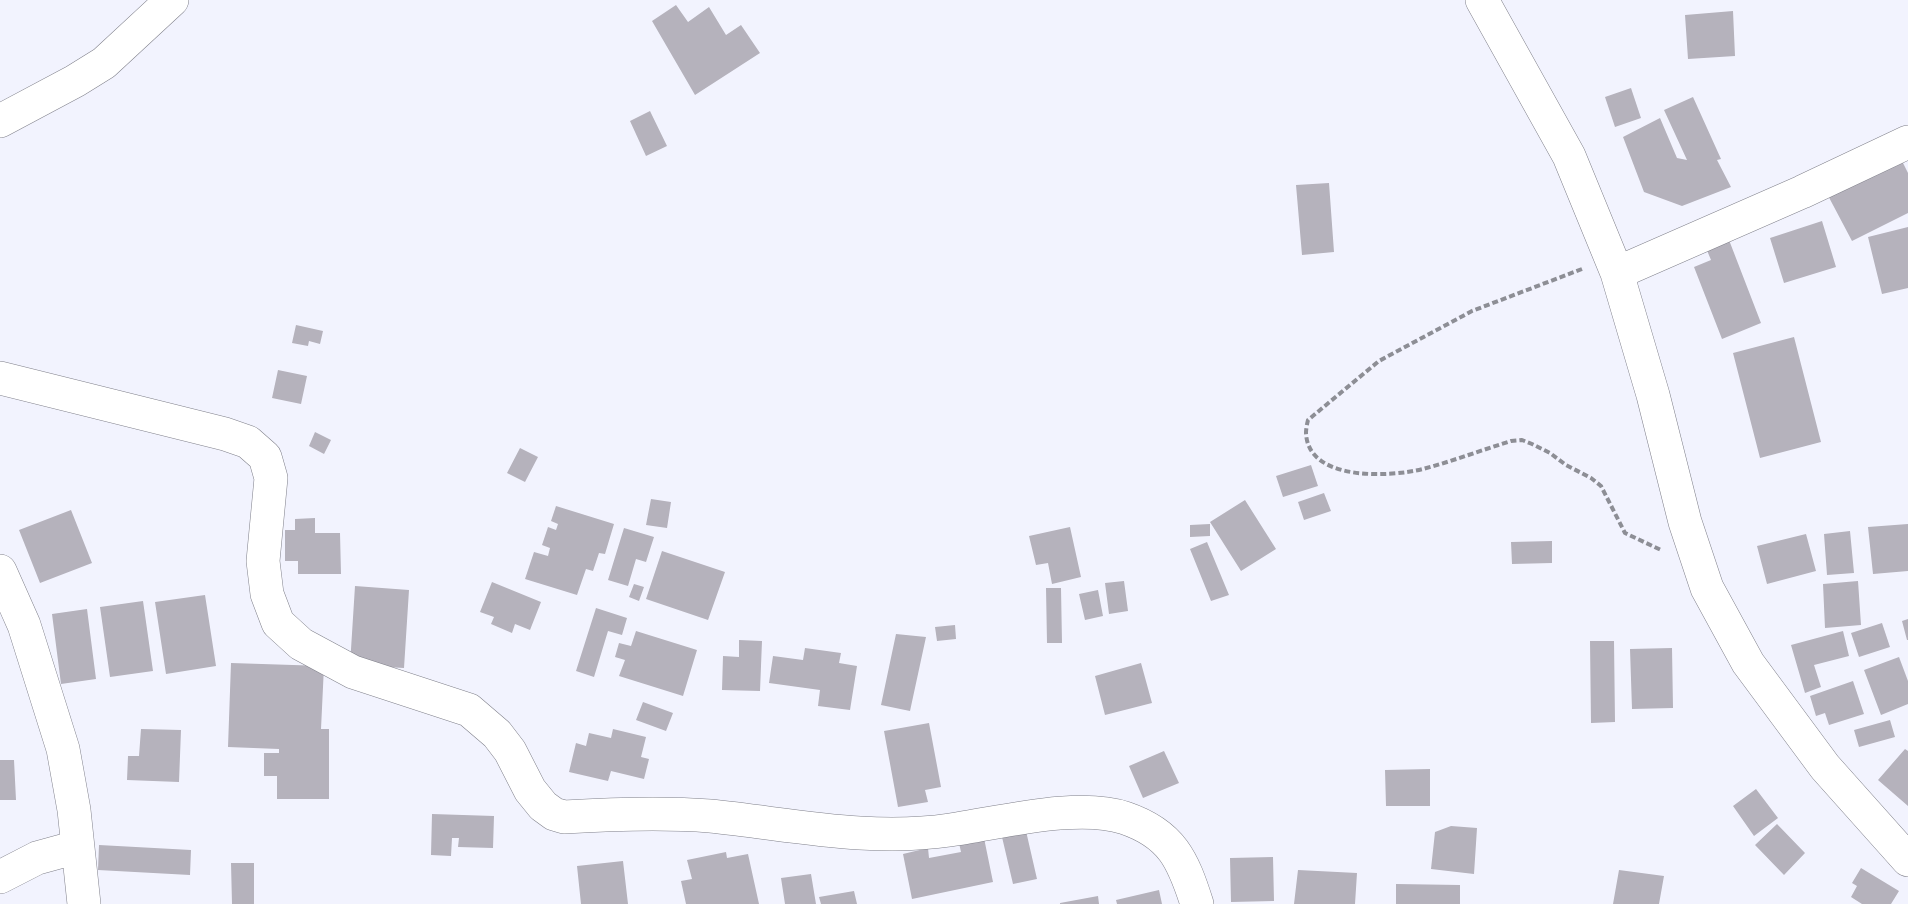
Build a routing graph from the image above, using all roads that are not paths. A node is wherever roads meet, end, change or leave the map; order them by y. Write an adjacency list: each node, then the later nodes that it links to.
1 (172, 0): 3 (street)
2 (1482, 0): 5 (street)
3 (0, 121)
4 (1908, 142): 5 (street)
5 (1614, 266): 9 (street)
6 (0, 378): 12 (street)
7 (0, 571): 8 (street)
8 (77, 847): 10 (street); 11 (street)
9 (1908, 860)
10 (0, 877)
11 (84, 904)
12 (1197, 904)

